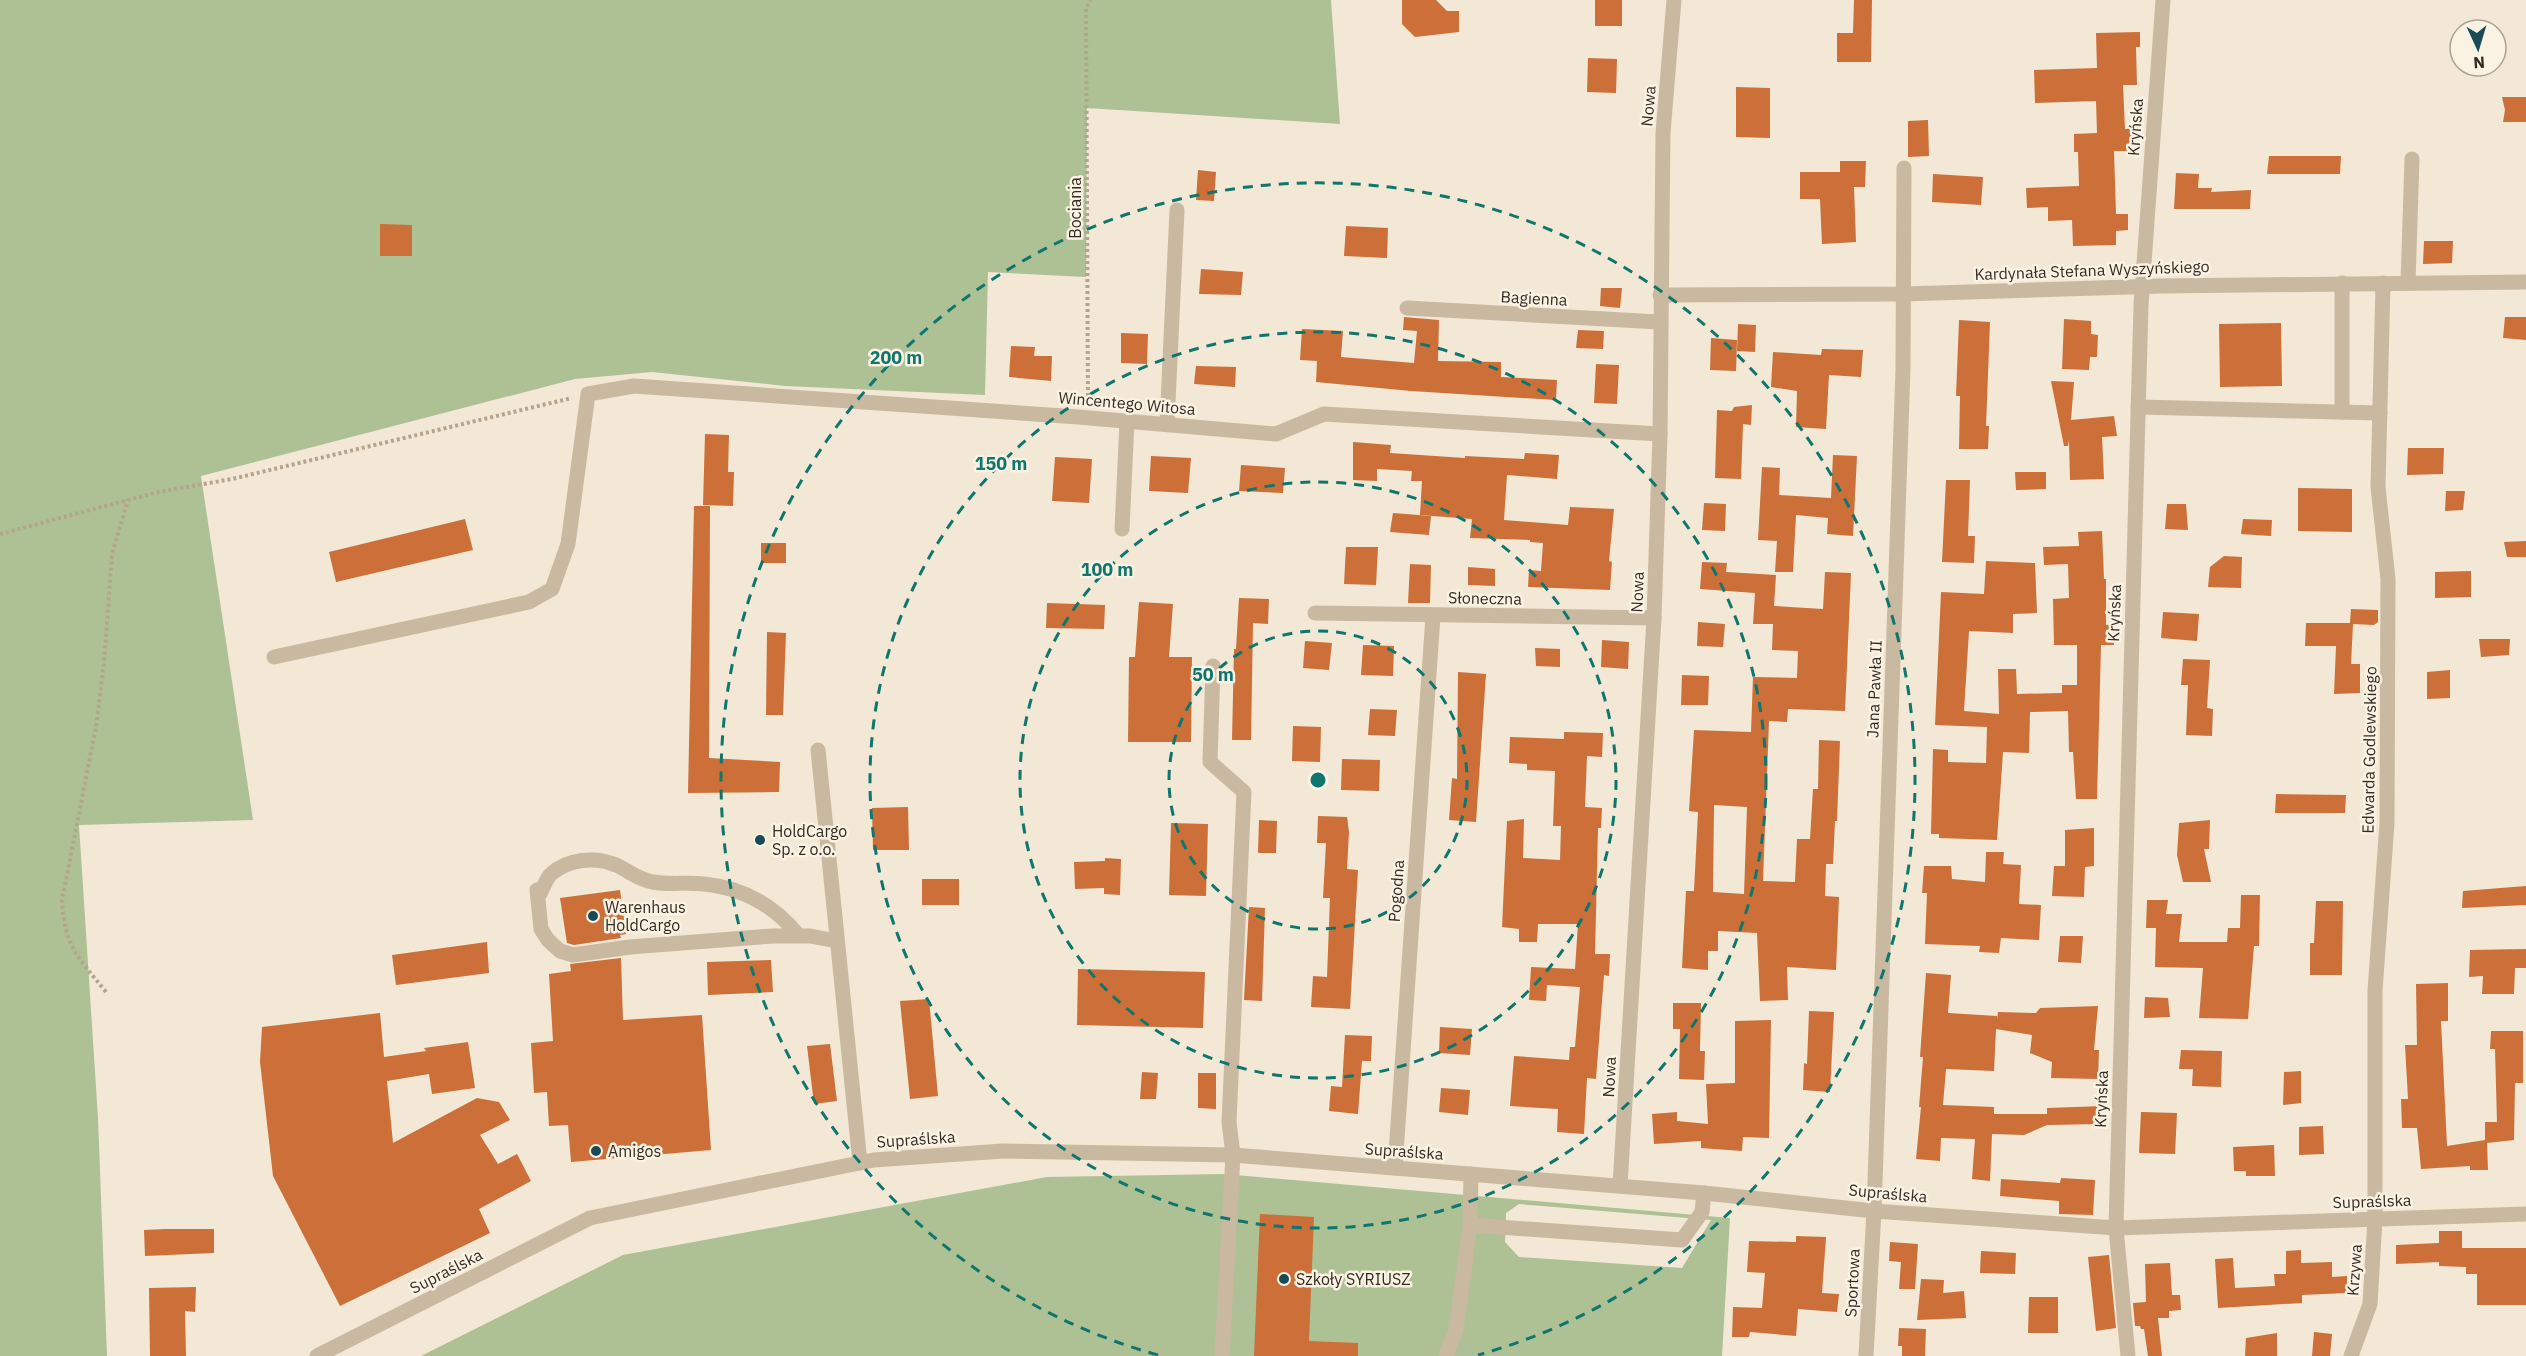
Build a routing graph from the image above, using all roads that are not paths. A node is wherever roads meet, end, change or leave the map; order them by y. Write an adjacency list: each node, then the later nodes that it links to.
1 (1674, 0): 12 (street, Nowa)
2 (2163, 0): 10 (street, Kryńska)
3 (2412, 159): 9 (street)
4 (1904, 168): 11 (street, Jana Pawła II)
5 (1177, 210): 19 (street)
6 (2526, 282): 9 (street, Kardynała Stefana Wyszyńskiego)
7 (2342, 283): 8 (street, Kardynała Stefana Wyszyńskiego); 10 (street, Kardynała Stefana Wyszyńskiego); 16 (street)
8 (2383, 283): 9 (street, Kardynała Stefana Wyszyńskiego); 17 (street, Edwarda Godlewskiego)
9 (2408, 283)
10 (2142, 286): 11 (street, Kardynała Stefana Wyszyńskiego); 15 (street, Kryńska)
11 (1903, 294): 12 (street, Kardynała Stefana Wyszyńskiego); 36 (street, Jana Pawła II)
12 (1660, 295): 14 (street, Nowa)
13 (1407, 308): 14 (street, Bagienna)
14 (1659, 322): 20 (street, Nowa)
15 (2138, 407): 16 (street); 40 (street, Kryńska)
16 (2342, 412): 17 (street)
17 (2380, 412): 38 (street, Edwarda Godlewskiego)
18 (1127, 421): 19 (street, Wincentego Witosa); 21 (street); 25 (street, Wincentego Witosa)
19 (1167, 424): 20 (street, Wincentego Witosa)
20 (1660, 434): 24 (street, Nowa)
21 (1122, 528)
22 (1315, 613): 23 (street, Słoneczna)
23 (1432, 616): 24 (street, Słoneczna); 32 (street, Pogodna)
24 (1654, 618): 34 (street, Nowa)
25 (274, 657)
26 (1213, 666): 30 (street)
27 (818, 750): 29 (street)
28 (798, 935): 28 (street); 29 (street)
29 (837, 941): 31 (street)
30 (1233, 1155): 31 (street, Supraślska); 32 (street, Supraślska); 42 (street)
31 (860, 1163): 41 (street, Supraślska)
32 (1395, 1168): 33 (street, Supraślska)
33 (1471, 1174): 34 (street, Supraślska); 39 (street)
34 (1620, 1186): 35 (street, Supraślska)
35 (1704, 1193): 36 (street, Supraślska); 39 (street)
36 (1874, 1211): 40 (street, Supraślska); 44 (street, Sportowa)
37 (2526, 1214): 38 (street, Supraślska)
38 (2375, 1219): 40 (street, Supraślska); 46 (street, Krzywa)
39 (1470, 1225): 43 (street)
40 (2116, 1228): 45 (street, Kryńska)
41 (316, 1356)
42 (1222, 1356)
43 (1446, 1356)
44 (1866, 1356)
45 (2128, 1356)
46 (2351, 1356)

